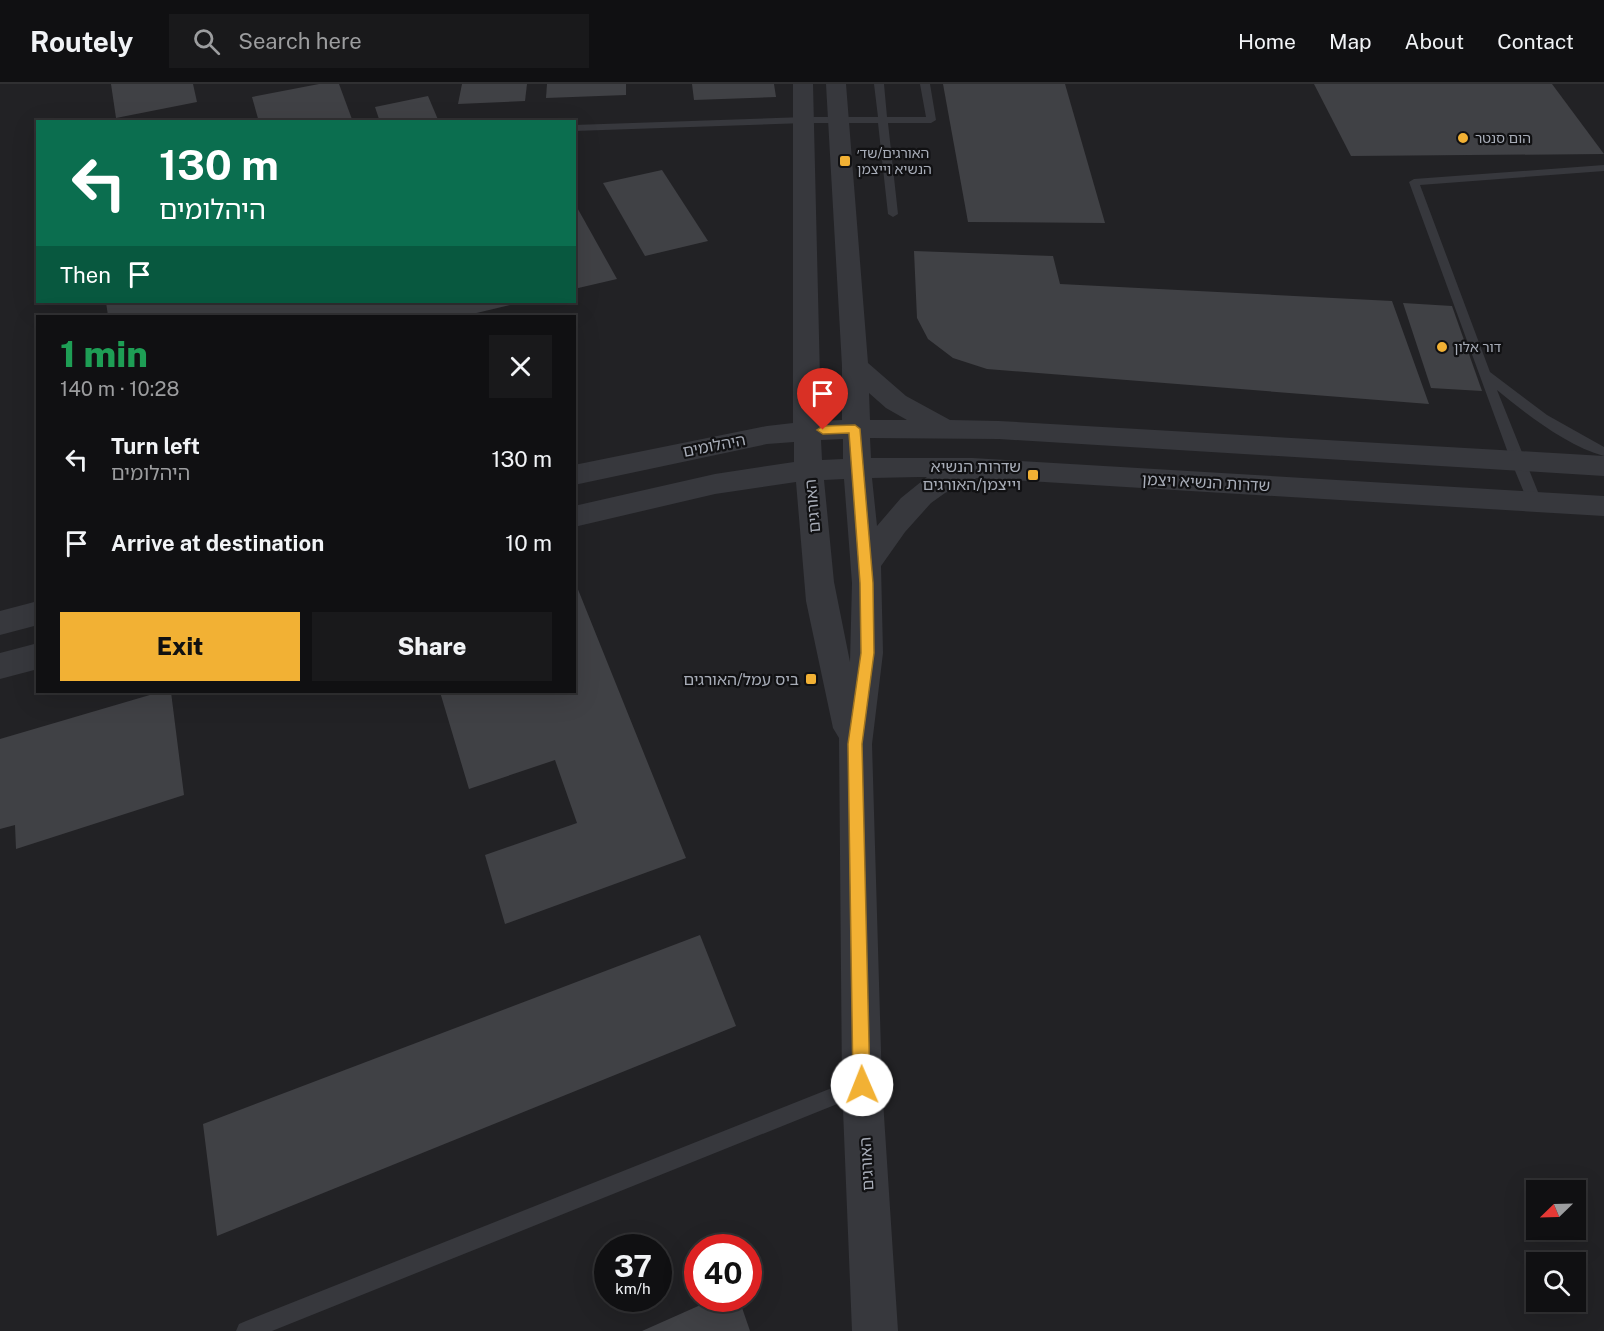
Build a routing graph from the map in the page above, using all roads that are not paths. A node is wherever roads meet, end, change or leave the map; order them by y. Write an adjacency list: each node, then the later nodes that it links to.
1 (803, 84): 6 (street, האורגים)
2 (836, 84): 7 (street, האורגים)
3 (879, 84): 5 (lane)
4 (925, 84): 5 (lane)
5 (882, 119): 7 (lane); 10 (lane)
6 (805, 120): 7 (lane); 8 (lane); 15 (street, האורגים)
7 (837, 120): 11 (street, האורגים)
8 (576, 128)
9 (1604, 168): 12 (lane)
10 (893, 214)
11 (855, 366): 13 (street); 14 (street, האורגים)
12 (1485, 374): 16 (lane); 17 (lane)
13 (944, 428): 14 (street); 17 (street)
14 (855, 429): 15 (street, היהלומים); 19 (street, האורגים)
15 (807, 431): 21 (street, האורגים); 22 (street, היהלומים)
16 (1604, 452)
17 (1517, 461): 18 (street); 23 (lane)
18 (1604, 466)
19 (857, 468): 20 (street, שדרות הנשיא ויצמן); 21 (street, שדרות הנשיא ויצמן); 26 (street, האורגים)
20 (972, 468): 23 (street, שדרות הנשיא ויצמן); 26 (street)
21 (808, 471): 25 (street); 31 (street, האורגים)
22 (576, 475)
23 (1535, 502): 24 (street, שדרות הנשיא ויצמן)
24 (1604, 506)
25 (576, 517)
26 (865, 566): 31 (street, האורגים)
27 (36, 614): 28 (street)
28 (0, 623)
29 (36, 657): 30 (street)
30 (0, 666)
31 (855, 744): 32 (street, האורגים)
32 (862, 1085): 33 (lane); 34 (street, האורגים)
33 (246, 1331)
34 (875, 1331)

